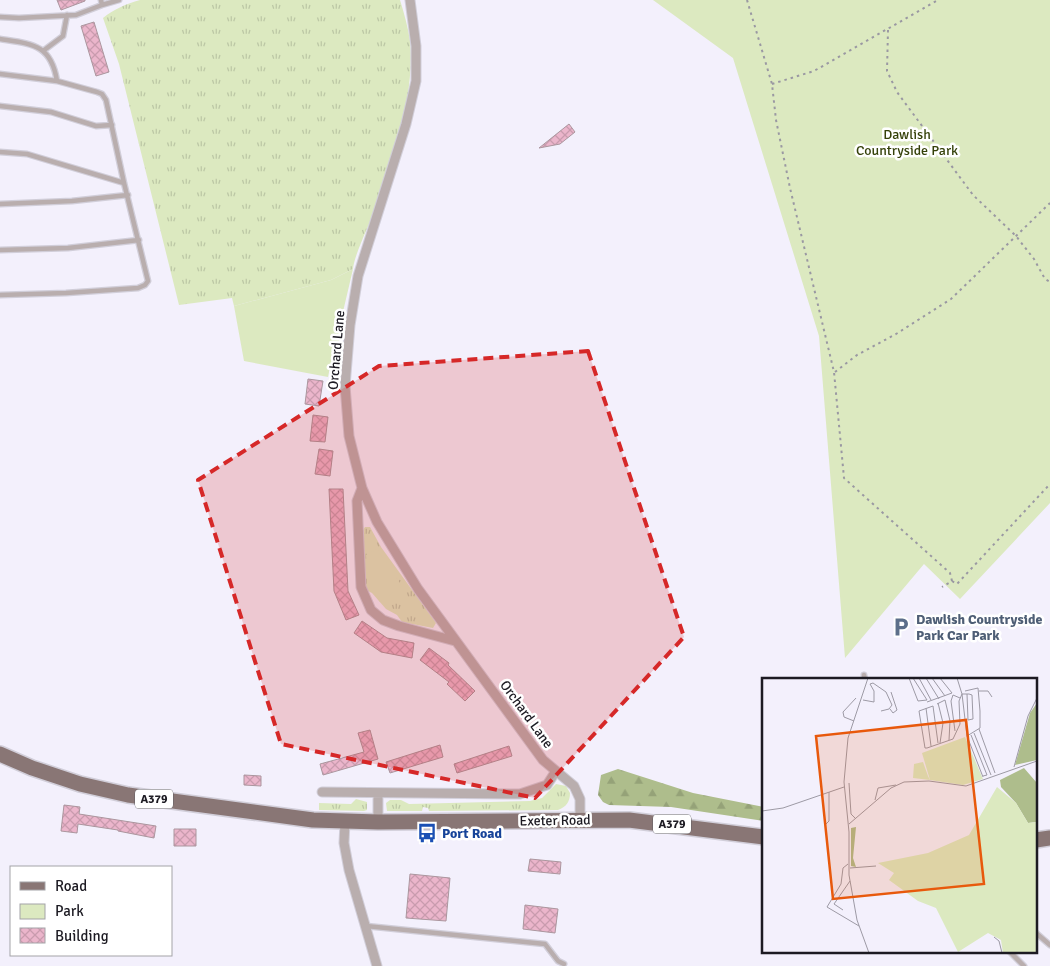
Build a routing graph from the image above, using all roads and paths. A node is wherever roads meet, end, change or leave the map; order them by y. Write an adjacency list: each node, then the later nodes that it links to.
1 (119, 0): 5 (lane)
2 (410, 0): 28 (street, Orchard Lane)
3 (747, 0): 13 (path)
4 (938, 0): 8 (path)
5 (102, 2): 6 (lane)
6 (67, 15): 7 (lane); 10 (lane)
7 (0, 17)
8 (888, 30): 13 (path); 21 (path)
9 (0, 39): 10 (lane)
10 (43, 51): 12 (lane)
11 (0, 74): 12 (lane)
12 (57, 81): 15 (lane)
13 (772, 84): 26 (path)
14 (0, 106): 15 (lane)
15 (112, 125): 17 (lane)
16 (0, 152): 17 (lane)
17 (124, 183): 18 (lane)
18 (128, 196): 20 (lane); 22 (lane)
19 (1050, 203): 21 (path)
20 (0, 204)
21 (1016, 236): 24 (path); 26 (path)
22 (140, 240): 23 (lane); 25 (lane)
23 (0, 250)
24 (1050, 282)
25 (0, 295)
26 (834, 372): 29 (path)
27 (1050, 484): 29 (path)
28 (362, 488): 31 (street, Orchard Lane); 31 (street)
29 (952, 582): 30 (path)
30 (942, 587)
31 (455, 641): 33 (street, Orchard Lane)
32 (0, 754): 37 (main road, A379)
33 (556, 771): 35 (street); 36 (street, Orchard Lane)
34 (322, 792): 35 (street)
35 (378, 794): 38 (street)
36 (580, 819): 38 (main road, Exeter Road / A379); 39 (main road, Exeter Road / A379)
37 (345, 822): 38 (main road, Exeter Road / A379); 40 (street)
38 (378, 822)
39 (762, 837)
40 (366, 926): 44 (lane); 45 (street)
41 (1038, 935): 42 (lane)
42 (1050, 945)
43 (1012, 954): 46 (lane)
44 (564, 964)
45 (377, 966)
46 (1024, 966)

